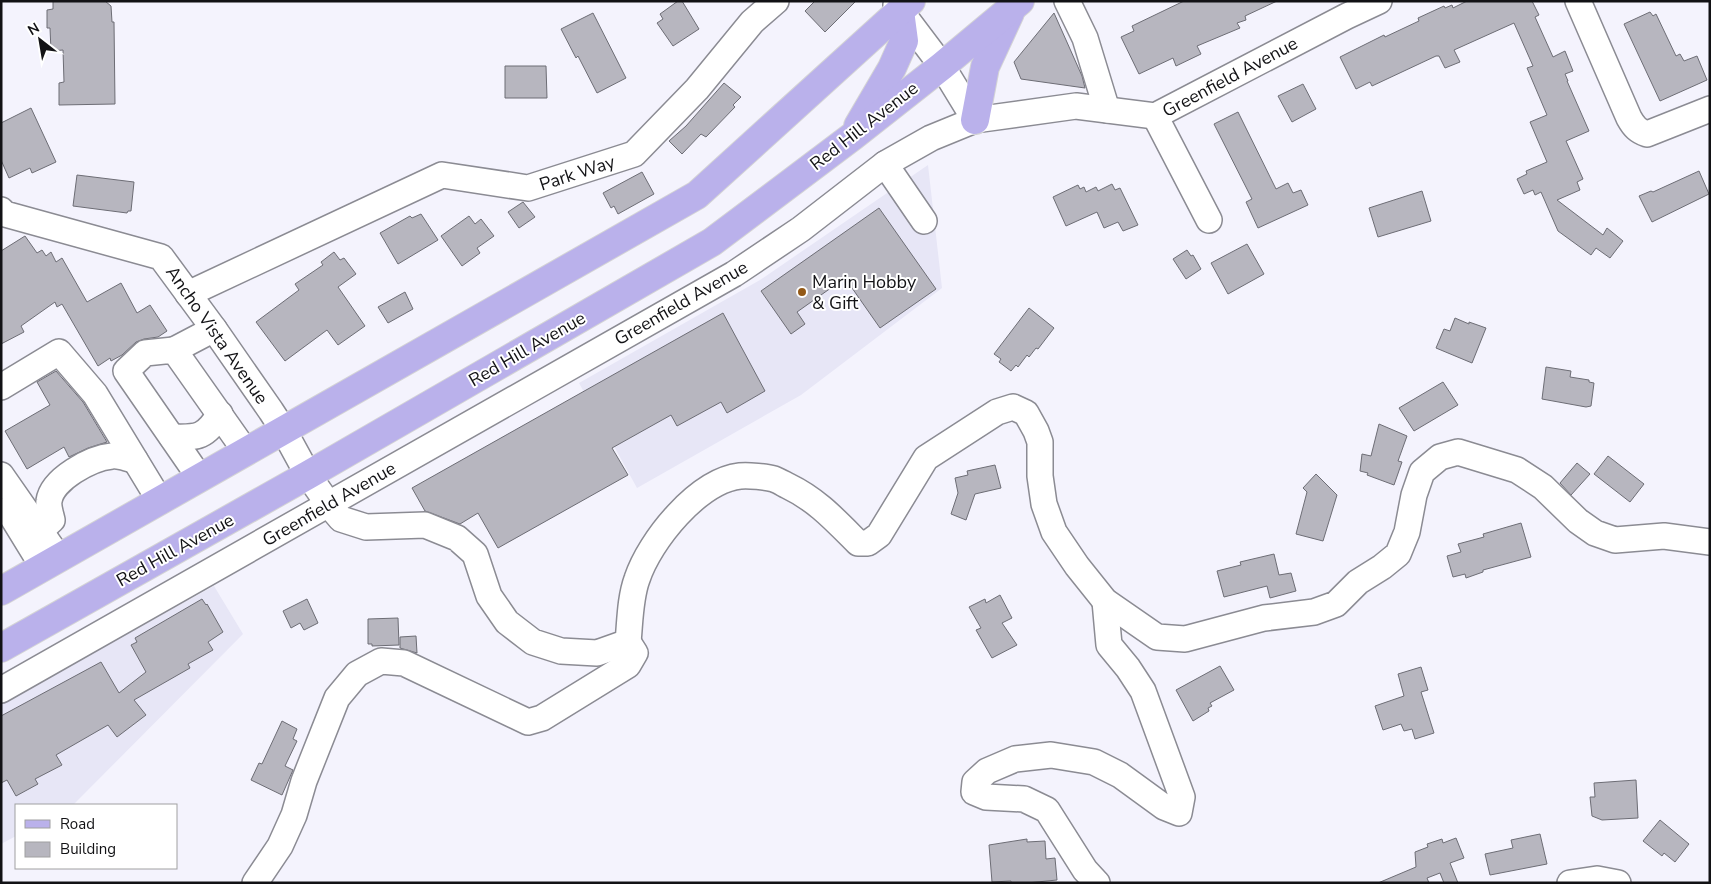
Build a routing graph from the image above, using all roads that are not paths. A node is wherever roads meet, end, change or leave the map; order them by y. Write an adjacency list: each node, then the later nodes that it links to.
1 (776, 1): 17 (street, Park Way)
2 (1067, 1): 9 (street)
3 (1379, 1): 10 (street, Greenfield Avenue)
4 (1578, 1): 8 (street)
5 (902, 4): 7 (street); 12 (main road); 22 (main road)
6 (1017, 4): 7 (main road, Red Hill Avenue); 11 (main road)
7 (942, 66): 11 (street); 12 (main road, Red Hill Avenue)
8 (1710, 109)
9 (1107, 110): 10 (street, Greenfield Avenue); 11 (street, Greenfield Avenue)
10 (1155, 116): 15 (street)
11 (975, 120): 13 (street, Greenfield Avenue)
12 (853, 136): 27 (main road, Red Hill Avenue)
13 (885, 164): 16 (street); 31 (street, Greenfield Avenue)
14 (2, 213): 17 (street, Ancho Vista Avenue)
15 (1209, 220)
16 (924, 221)
17 (188, 294): 18 (street, Ancho Vista Avenue)
18 (214, 329): 19 (street); 22 (street, Ancho Vista Avenue)
19 (174, 350): 21 (street); 23 (street)
20 (1, 387): 25 (street)
21 (220, 414): 23 (street); 24 (street)
22 (284, 431): 24 (main road); 27 (street, Ancho Vista Avenue)
23 (172, 436): 28 (street)
24 (246, 452): 28 (main road)
25 (135, 460): 30 (street); 32 (street)
26 (1, 475): 32 (street)
27 (308, 475): 31 (street, Ancho Vista Avenue); 38 (main road, Red Hill Avenue)
28 (200, 478): 30 (main road)
29 (1, 499): 34 (street)
30 (160, 500): 34 (main road)
31 (329, 505): 37 (street, Ancho Vista Avenue); 39 (street, Greenfield Avenue)
32 (41, 530): 34 (street)
33 (1710, 542): 36 (street)
34 (51, 562): 35 (main road)
35 (1, 591)
36 (1104, 601): 37 (street); 41 (street)
37 (628, 642): 40 (street)
38 (1, 648)
39 (1, 690)
40 (254, 883)
41 (1097, 883)
42 (1572, 883): 43 (street)
43 (1618, 883)

